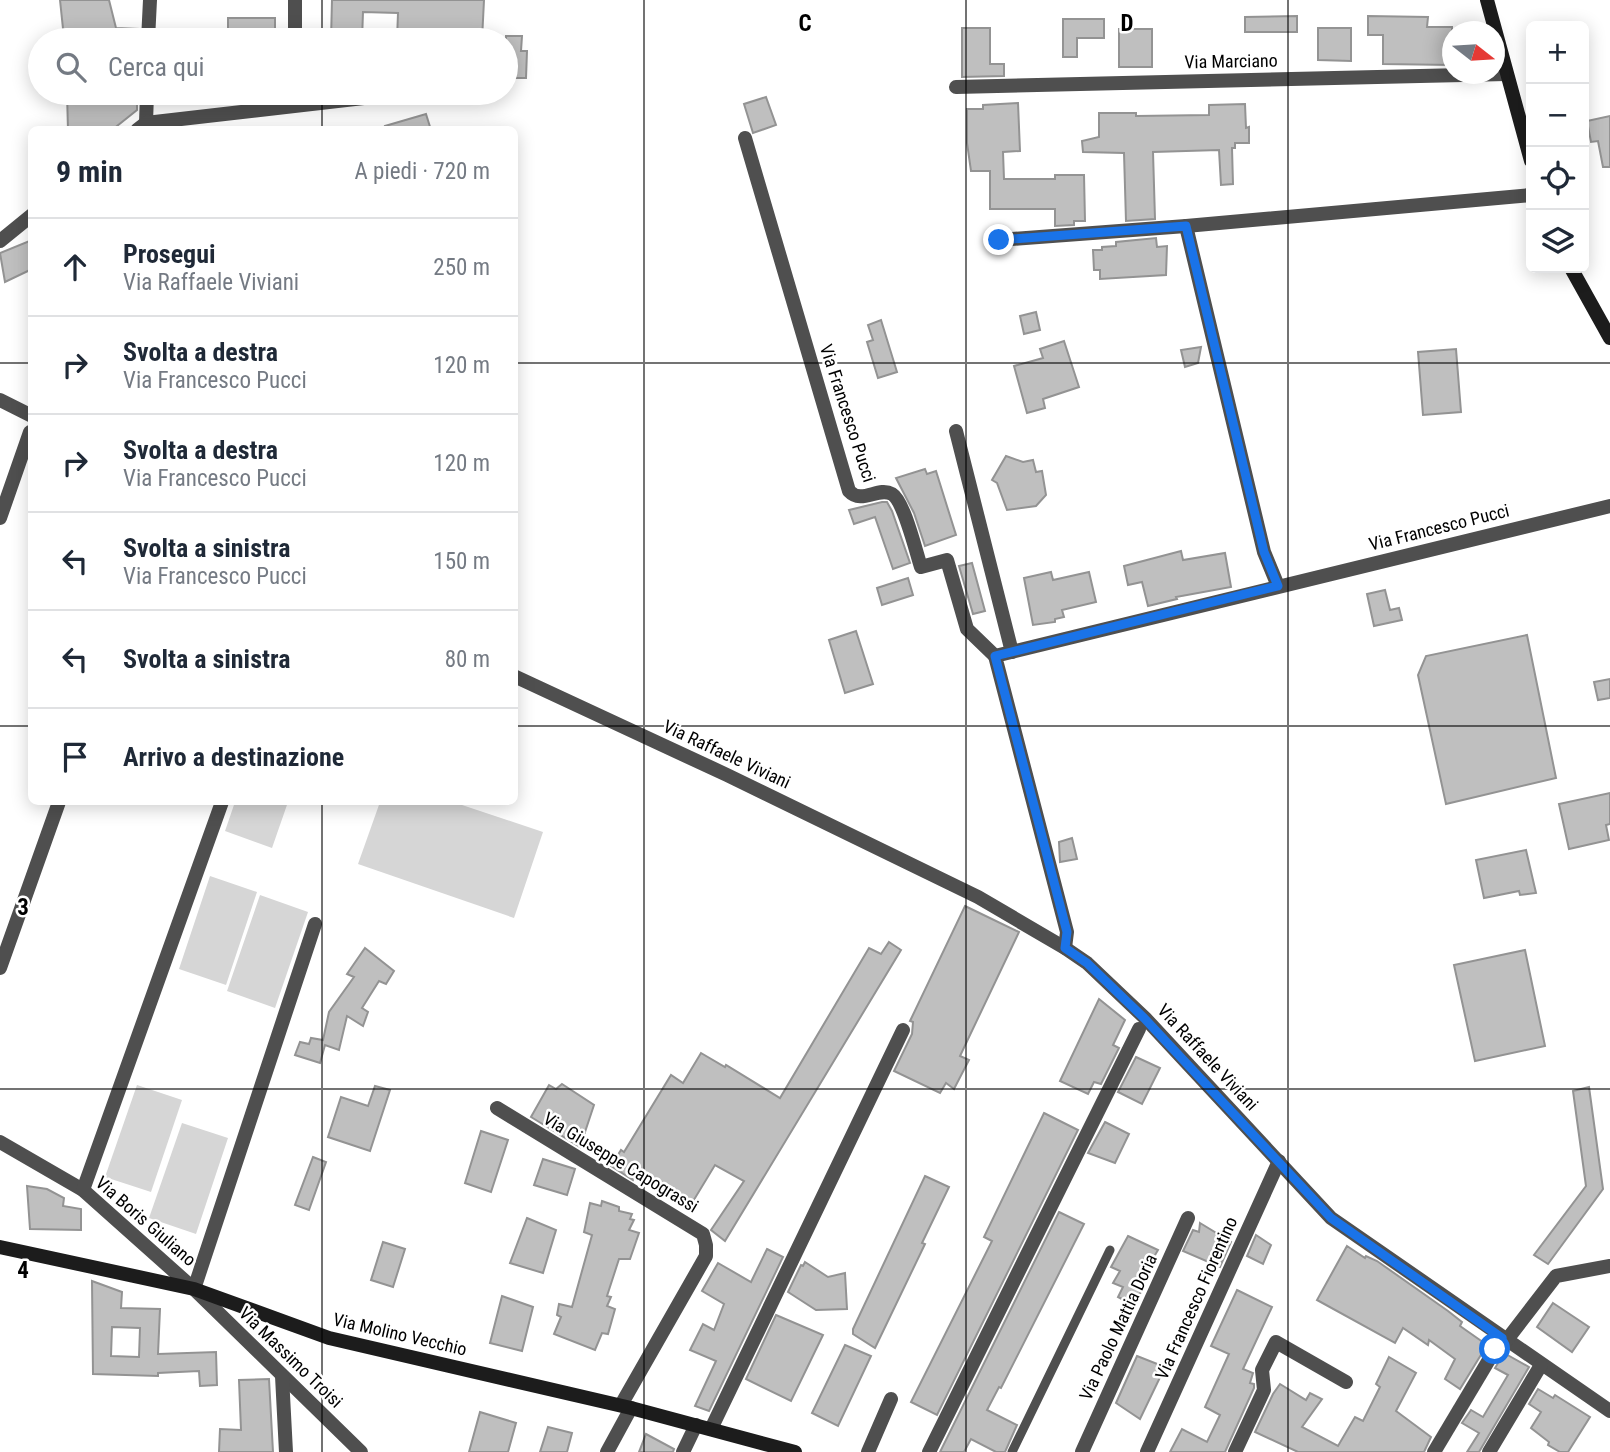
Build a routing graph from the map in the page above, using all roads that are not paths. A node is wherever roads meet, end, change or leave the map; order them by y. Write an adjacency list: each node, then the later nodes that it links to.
1 (150, 0): 4 (street)
2 (295, 0): 5 (street)
3 (1487, 0): 6 (street)
4 (149, 28)
5 (295, 28)
6 (1506, 74): 7 (street, Via Marciano); 12 (street)
7 (956, 87)
8 (144, 105): 10 (street)
9 (260, 105): 10 (street)
10 (141, 126)
11 (745, 138): 28 (street, Via Francesco Pucci)
12 (1527, 147)
13 (1526, 195): 15 (street)
14 (28, 218): 17 (street)
15 (1186, 226): 16 (street); 26 (street)
16 (999, 240)
17 (0, 241)
18 (1574, 273): 19 (street)
19 (1610, 338)
20 (0, 400): 21 (street)
21 (28, 414)
22 (956, 431): 27 (street)
23 (28, 438): 25 (street)
24 (1610, 506): 26 (street, Via Francesco Pucci)
25 (0, 518)
26 (1278, 586): 27 (street, Via Francesco Pucci)
27 (1012, 652): 28 (street, Via Francesco Pucci)
28 (995, 656): 33 (street)
29 (518, 678): 33 (street, Via Raffaele Viviani)
30 (58, 805): 34 (street)
31 (221, 805): 40 (street)
32 (315, 925): 45 (street)
33 (1065, 948): 39 (street, Via Raffaele Viviani)
34 (0, 968)
35 (1139, 1029): 61 (street)
36 (903, 1030): 54 (street)
37 (497, 1108): 51 (street, Via Giuseppe Capograssi)
38 (0, 1142): 40 (street, Via Boris Giuliano)
39 (1279, 1161): 46 (street, Via Raffaele Viviani); 64 (street, Via Francesco Fiorentino)
40 (83, 1190): 45 (street, Via Boris Giuliano)
41 (1188, 1218): 63 (street, Via Paolo Mattia Doria)
42 (0, 1247): 45 (street, Via Molino Vecchio)
43 (1110, 1250): 62 (lane)
44 (1610, 1266): 46 (street)
45 (194, 1289): 48 (street, Via Massimo Troisi); 51 (street, Via Molino Vecchio)
46 (1504, 1339): 47 (street, Via Raffaele Viviani); 66 (street)
47 (1541, 1365): 52 (street, Via Raffaele Viviani); 67 (street)
48 (282, 1376): 55 (street); 56 (street, Via Massimo Troisi)
49 (1346, 1382): 65 (street)
50 (891, 1399): 60 (street)
51 (626, 1406): 53 (street, Via Molino Vecchio); 57 (street)
52 (1610, 1411)
53 (696, 1425): 54 (street, Via Molino Vecchio); 58 (street)
54 (711, 1429): 59 (street, Via Molino Vecchio)
55 (286, 1452)
56 (361, 1452)
57 (607, 1452)
58 (683, 1452)
59 (795, 1452)
60 (868, 1452)
61 (929, 1452)
62 (1012, 1452)
63 (1082, 1452)
64 (1147, 1452)
65 (1235, 1452)
66 (1434, 1452)
67 (1489, 1452)

